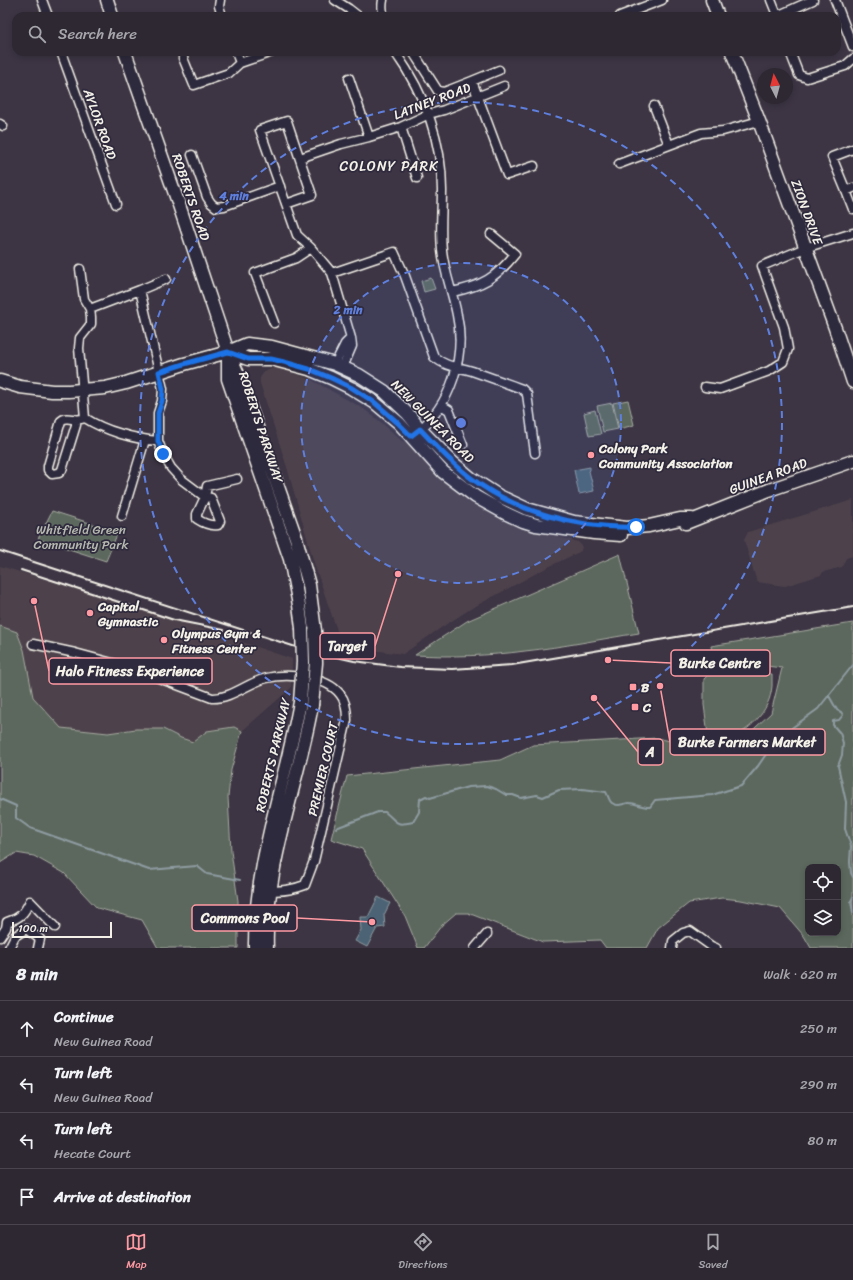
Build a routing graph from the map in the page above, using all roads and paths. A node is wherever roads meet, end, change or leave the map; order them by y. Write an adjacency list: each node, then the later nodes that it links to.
1 (42, 0): 11 (street)
2 (107, 0): 12 (main road)
3 (220, 0): 13 (street)
4 (335, 0): 14 (street)
5 (383, 0): 15 (street)
6 (662, 0): 16 (street)
7 (712, 0): 17 (main road)
8 (771, 0): 18 (street)
9 (813, 0): 19 (street)
10 (835, 0): 20 (street)
11 (46, 12)
12 (111, 12)
13 (221, 12)
14 (354, 12)
15 (383, 12)
16 (630, 12)
17 (716, 12)
18 (776, 12)
19 (786, 12)
20 (840, 12)
21 (841, 16): 22 (street)
22 (853, 47)
23 (62, 56): 53 (street, AYLOR ROAD)
24 (126, 56): 67 (main road, ROBERTS ROAD)
25 (237, 56): 33 (street)
26 (260, 56): 33 (street)
27 (398, 56): 40 (street)
28 (416, 56): 36 (street)
29 (734, 56): 41 (main road, ZION DRIVE)
30 (792, 56): 32 (street)
31 (183, 58): 33 (street)
32 (853, 59)
33 (240, 63)
34 (499, 70): 36 (street)
35 (349, 78): 43 (street)
36 (472, 81): 38 (street)
37 (504, 86): 38 (street, LATNEY ROAD)
38 (478, 96): 40 (street, LATNEY ROAD); 49 (street)
39 (654, 106): 44 (street)
40 (429, 114): 42 (street, LATNEY ROAD); 64 (street)
41 (759, 121): 44 (street); 59 (main road, ZION DRIVE)
42 (401, 127): 43 (street, LATNEY ROAD); 50 (street)
43 (368, 137): 47 (street, LATNEY ROAD)
44 (669, 145): 48 (street)
45 (853, 149): 52 (street)
46 (192, 155): 51 (street)
47 (300, 158): 51 (street); 54 (street)
48 (619, 164)
49 (534, 166)
50 (417, 178)
51 (280, 186): 54 (street)
52 (849, 189): 55 (street)
53 (116, 204)
54 (286, 204): 58 (street)
55 (853, 209)
56 (853, 233): 59 (street)
57 (491, 234): 64 (street)
58 (311, 248): 61 (street); 66 (street)
59 (805, 248): 72 (main road, ZION DRIVE); 73 (street)
60 (80, 269): 65 (street)
61 (332, 274): 68 (street); 69 (street)
62 (166, 279): 63 (street)
63 (140, 290): 65 (street); 70 (street)
64 (452, 292): 69 (street)
65 (90, 309): 74 (street)
66 (274, 323)
67 (228, 352): 68 (main road, NEW GUINEA ROAD); 70 (main road, NEW GUINEA ROAD); 78 (main road, NEW GUINEA ROAD); 88 (main road, ROBERTS PARKWAY, bridge); 89 (main road, ROBERTS PARKWAY, bridge)
68 (339, 365): 78 (main road, NEW GUINEA ROAD)
69 (457, 367): 75 (street); 82 (street)
70 (159, 372): 74 (main road, NEW GUINEA ROAD); 80 (street)
71 (0, 381): 74 (main road, NEW GUINEA ROAD)
72 (853, 382)
73 (705, 387)
74 (84, 390): 76 (street)
75 (441, 405): 78 (street); 81 (street)
76 (85, 418): 77 (street); 79 (street)
77 (76, 420): 77 (street)
78 (416, 433): 86 (main road, NEW GUINEA ROAD)
79 (145, 440): 80 (street); 85 (street)
80 (158, 441): 84 (street)
81 (463, 445)
82 (535, 454)
83 (853, 461): 86 (main road, GUINEA ROAD)
84 (237, 479)
85 (122, 516)
86 (692, 519)
87 (33, 644): 89 (street, PREMIER COURT)
88 (259, 890): 89 (street, PREMIER COURT); 95 (main road, ROBERTS PARKWAY)
89 (271, 891): 96 (main road, ROBERTS PARKWAY)
90 (55, 927): 92 (street)
91 (487, 934): 97 (street)
92 (0, 937)
93 (9, 948): 94 (street)
94 (38, 948)
95 (255, 948)
96 (267, 948)
97 (476, 948)
98 (672, 948): 99 (street)
99 (716, 948)

